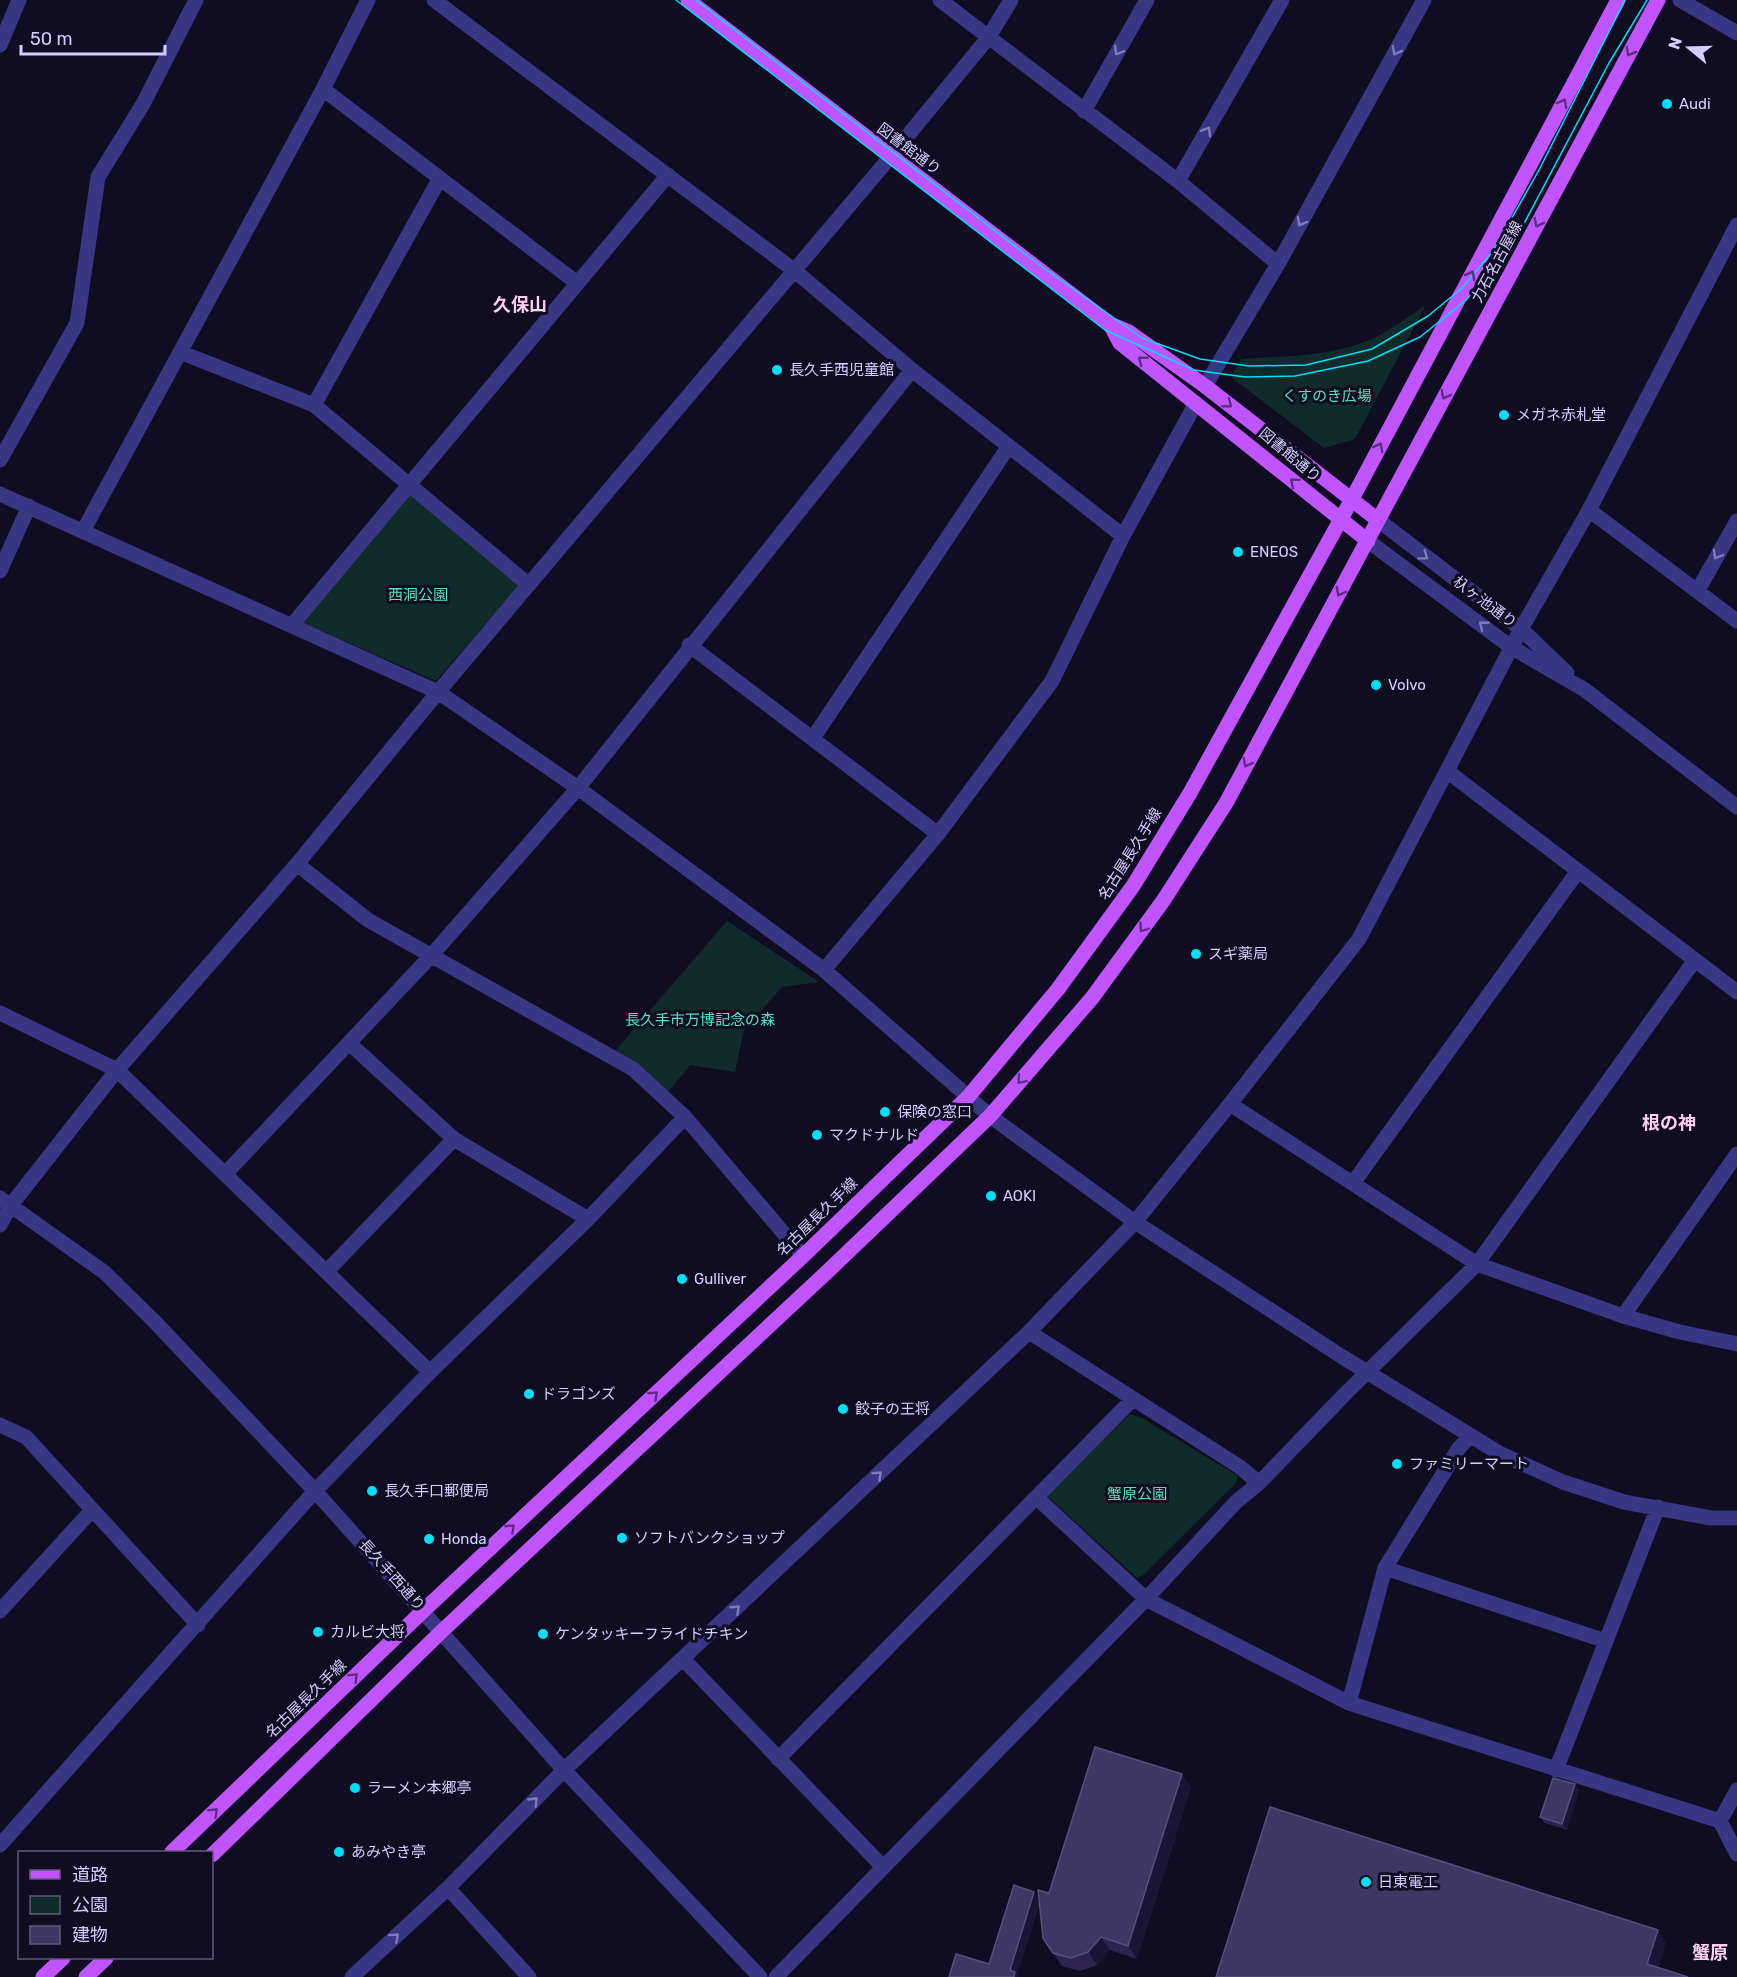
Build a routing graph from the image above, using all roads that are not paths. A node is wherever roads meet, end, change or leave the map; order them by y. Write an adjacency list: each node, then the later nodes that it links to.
1 (19, 0): 16 (street)
2 (196, 0): 34 (street)
3 (368, 0): 17 (street)
4 (434, 0): 20 (street)
5 (688, 0): 19 (main road, 図書館通り)
6 (940, 0): 15 (street)
7 (1011, 0): 15 (street)
8 (1147, 0): 18 (street, one-way to 18)
9 (1282, 0): 22 (street, one-way to 9)
10 (1424, 0): 24 (street, one-way to 24)
11 (1618, 0): 37 (main road, 力石名古屋線, one-way to 11)
12 (1658, 0): 41 (main road, 力石名古屋線, one-way to 41)
13 (1680, 0): 14 (street)
14 (1737, 33)
15 (988, 38): 18 (street); 19 (street)
16 (0, 45)
17 (323, 89): 21 (street); 28 (street)
18 (1084, 111): 22 (street)
19 (889, 157): 25 (street); 27 (main road, 図書館通り)
20 (668, 175): 25 (street); 26 (street)
21 (440, 178): 26 (street); 32 (street)
22 (1178, 182): 24 (street)
23 (1737, 225): 39 (street)
24 (1278, 264): 30 (street)
25 (795, 271): 29 (street); 47 (street)
26 (577, 283): 35 (street)
27 (1110, 324): 30 (main road, 図書館通り); 31 (main road, 図書館通り, one-way to 27)
28 (180, 352): 32 (street); 43 (street)
29 (912, 369): 33 (street); 52 (street)
30 (1206, 386): 37 (main road, 図書館通り, one-way to 37)
31 (1196, 403): 40 (main road, 図書館通り, one-way to 31); 44 (street)
32 (314, 405): 35 (street)
33 (1009, 447): 44 (street); 56 (street)
34 (0, 460)
35 (410, 482): 47 (street); 50 (street)
36 (0, 494): 38 (street)
37 (1352, 499): 40 (main road, 名古屋長久手線); 41 (main road, 図書館通り)
38 (29, 506): 43 (street); 46 (street)
39 (1589, 510): 48 (street); 51 (street)
40 (1339, 519): 45 (main road, 図書館通り); 70 (main road, 名古屋長久手線)
41 (1378, 520): 45 (main road, 力石名古屋線); 51 (street, 杁ヶ池通り, one-way to 51)
42 (1737, 521): 48 (street, one-way to 48)
43 (83, 531): 50 (street)
44 (1123, 536): 60 (street)
45 (1368, 541): 53 (street, 杁ヶ池通り, one-way to 45); 72 (main road, one-way to 72)
46 (0, 571)
47 (529, 585): 55 (street)
48 (1698, 590): 49 (street)
49 (1737, 621)
50 (292, 626): 55 (street)
51 (1521, 629): 53 (street); 54 (street, 杁ヶ池通り)
52 (689, 645): 56 (street); 58 (street)
53 (1511, 647): 54 (street, 杁ヶ池通り); 57 (street)
54 (1585, 690): 59 (street, 杁ヶ池通り)
55 (438, 692): 58 (street); 61 (street)
56 (813, 738): 60 (street)
57 (1447, 771): 62 (street); 71 (street)
58 (578, 788): 63 (street); 65 (street)
59 (1737, 807)
60 (938, 834): 65 (street)
61 (297, 864): 63 (street); 69 (street)
62 (1578, 871): 64 (street); 77 (street)
63 (430, 957): 68 (street); 73 (street)
64 (1695, 960): 66 (street); 83 (street)
65 (824, 970): 70 (street)
66 (1737, 992)
67 (0, 1013): 69 (street)
68 (349, 1043): 74 (street); 76 (street)
69 (117, 1070): 76 (street); 78 (street)
70 (968, 1097): 72 (street); 82 (main road, 名古屋長久手線)
71 (1230, 1104): 77 (street); 80 (street)
72 (990, 1116): 80 (street); 104 (main road)
73 (685, 1117): 79 (street); 82 (street)
74 (454, 1139): 79 (street); 84 (street)
75 (1736, 1157): 85 (street)
76 (226, 1173): 84 (street)
77 (1353, 1184): 83 (street)
78 (6, 1202): 81 (street); 94 (street, 長久手西通り)
79 (588, 1219): 88 (street)
80 (1135, 1222): 86 (street); 89 (street)
81 (0, 1225)
82 (803, 1256): 101 (main road, 名古屋長久手線, one-way to 82)
83 (1477, 1264): 85 (street); 89 (street)
84 (328, 1270): 88 (street)
85 (1623, 1316): 87 (street)
86 (1029, 1332): 90 (street); 106 (street, one-way to 86)
87 (1737, 1344)
88 (430, 1372): 94 (street)
89 (1367, 1372): 92 (street); 93 (street)
90 (1132, 1400): 93 (street); 95 (street)
91 (0, 1425): 97 (street)
92 (1470, 1436): 96 (street); 99 (street)
93 (1259, 1483): 100 (street)
94 (315, 1491): 101 (street, 長久手西通り); 103 (street)
95 (1037, 1498): 100 (street); 108 (street)
96 (1658, 1507): 98 (street); 105 (street)
97 (92, 1510): 102 (street); 103 (street)
98 (1737, 1518)
99 (1385, 1568): 105 (street); 107 (street)
100 (1146, 1599): 107 (street); 117 (street)
101 (424, 1610): 104 (street, 長久手西通り); 114 (main road, 名古屋長久手線, one-way to 101)
102 (0, 1611)
103 (198, 1625): 113 (street)
104 (442, 1631): 109 (street, 長久手西通り); 115 (main road)
105 (1606, 1641): 110 (street)
106 (683, 1659): 108 (street); 109 (street)
107 (1349, 1703): 110 (street)
108 (778, 1759): 117 (street)
109 (564, 1770): 118 (street, one-way to 109); 125 (street, 長久手西通り)
110 (1556, 1770): 112 (street)
111 (1737, 1790): 112 (street)
112 (1720, 1821): 116 (street)
113 (0, 1845)
114 (173, 1851)
115 (213, 1854)
116 (1737, 1854)
117 (883, 1867): 126 (street)
118 (448, 1888): 123 (street, one-way to 118); 124 (street)
119 (62, 1959): 121 (main road)
120 (105, 1959): 122 (main road)
121 (43, 1977)
122 (86, 1977)
123 (352, 1977)
124 (529, 1977)
125 (760, 1977)
126 (776, 1977)

